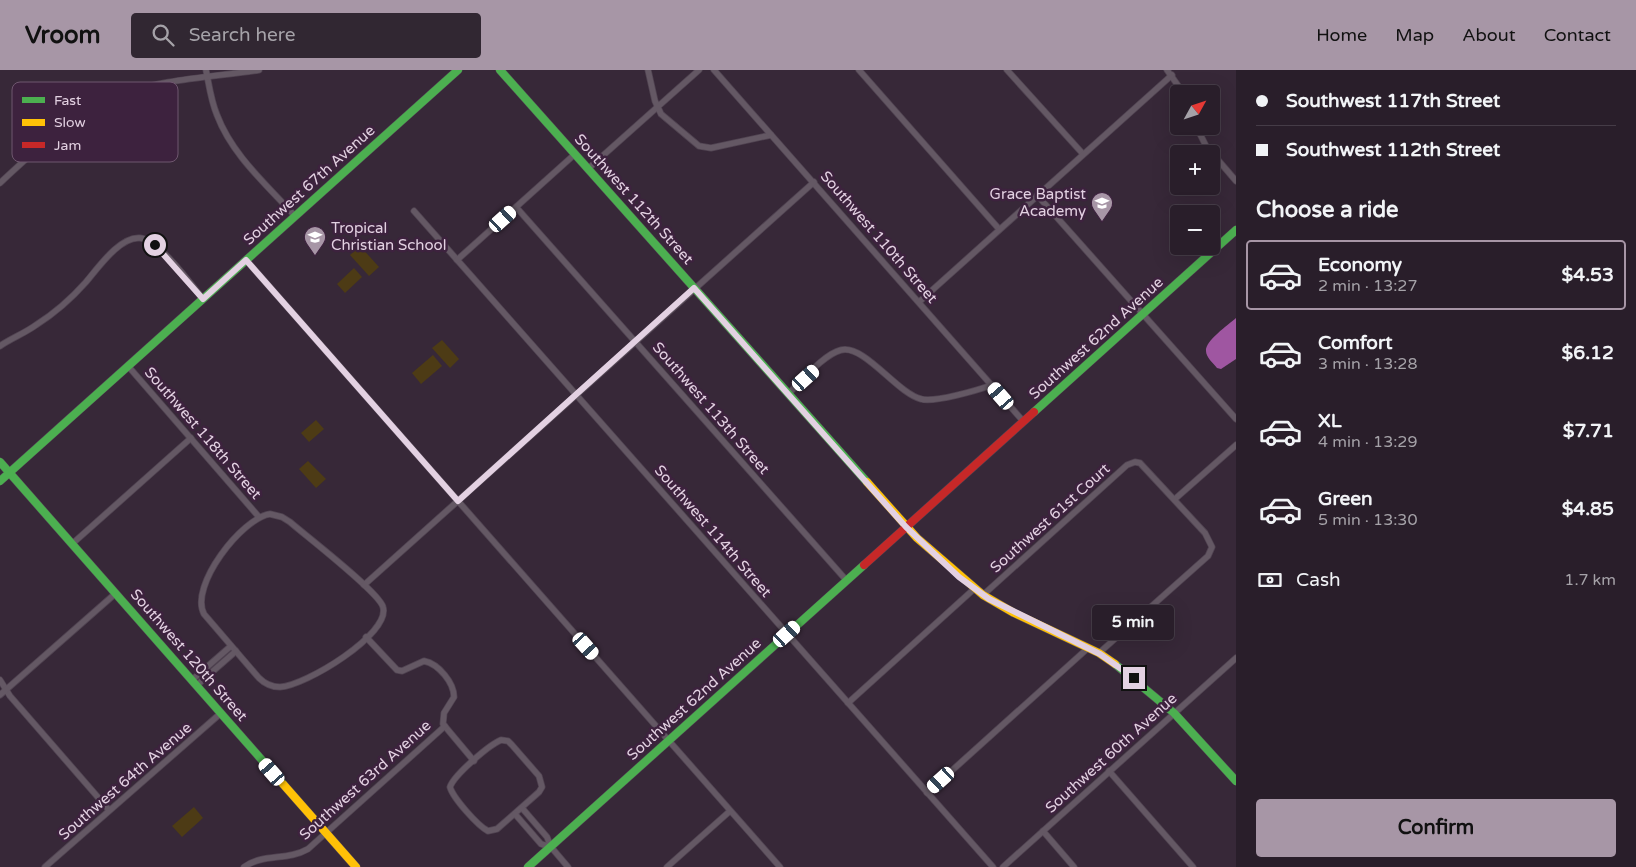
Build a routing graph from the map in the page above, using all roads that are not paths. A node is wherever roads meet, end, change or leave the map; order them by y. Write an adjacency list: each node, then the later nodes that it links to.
1 (206, 70): 11 (street)
2 (258, 70): 11 (street)
3 (458, 70): 27 (main road, Southwest 67th Avenue)
4 (500, 70): 17 (main road, Southwest 112th Street)
5 (648, 70): 14 (street)
6 (699, 70): 14 (street)
7 (714, 70): 15 (street, Southwest 110th Street)
8 (859, 70): 28 (street)
9 (1007, 70): 18 (street)
10 (1169, 72): 13 (street); 18 (street)
11 (208, 78): 12 (street); 27 (street)
12 (178, 83)
13 (1178, 85)
14 (658, 107): 15 (street); 20 (street)
15 (771, 135): 21 (street, Southwest 110th Street)
16 (1201, 135): 22 (street)
17 (575, 154): 20 (main road, Southwest 112th Street); 25 (street)
18 (1083, 154): 24 (street)
19 (25, 162): 23 (street)
20 (588, 168): 32 (main road, Southwest 112th Street)
21 (814, 182): 32 (street); 34 (street, Southwest 110th Street)
22 (1236, 182)
23 (0, 183)
24 (1038, 195): 28 (street); 35 (street)
25 (516, 207): 31 (street); 36 (street, Southwest 113th Street)
26 (414, 211): 31 (street, Southwest 114th Street)
27 (295, 216): 30 (main road, Southwest 67th Avenue)
28 (999, 229): 34 (street)
29 (1236, 230): 35 (main road, Southwest 62nd Avenue)
30 (246, 260): 33 (main road, Southwest 67th Avenue); 50 (street)
31 (457, 260): 40 (street, Southwest 114th Street)
32 (694, 288): 36 (street); 41 (main road, Southwest 112th Street)
33 (203, 299): 37 (street); 38 (main road, Southwest 67th Avenue)
34 (919, 302): 39 (street, Southwest 110th Street)
35 (1143, 314): 42 (street); 43 (main road, Southwest 62nd Avenue)
36 (635, 342): 40 (street); 54 (street, Southwest 113th Street)
37 (0, 346)
38 (128, 366): 44 (street, Southwest 118th Street); 47 (main road, Southwest 67th Avenue)
39 (992, 385): 41 (street); 43 (street, Southwest 110th Street)
40 (576, 394): 50 (street); 59 (street, Southwest 114th Street)
41 (788, 394): 52 (main road, Southwest 112th Street)
42 (1236, 419)
43 (1023, 422): 52 (main road, Southwest 62nd Avenue)
44 (191, 438): 51 (street, Southwest 118th Street); 53 (street)
45 (1236, 445): 49 (street)
46 (0, 462): 47 (main road, Southwest 120th Street)
47 (9, 472): 48 (main road, Southwest 67th Avenue); 53 (main road, Southwest 120th Street)
48 (0, 481)
49 (1175, 500): 58 (street, Southwest 61st Court); 63 (street)
50 (458, 501): 55 (street); 73 (street)
51 (259, 517): 55 (street); 62 (street)
52 (906, 527): 54 (main road, Southwest 62nd Avenue); 56 (main road, Southwest 112th Street)
53 (72, 544): 57 (main road, Southwest 120th Street)
54 (847, 581): 59 (main road, Southwest 62nd Avenue)
55 (364, 584): 60 (street)
56 (974, 589): 58 (main road, Southwest 112th Street); 69 (street)
57 (116, 593): 66 (main road, Southwest 120th Street); 67 (street)
58 (983, 595): 61 (main road, Southwest 112th Street)
59 (787, 634): 69 (street, Southwest 114th Street); 73 (main road, Southwest 62nd Avenue)
60 (366, 637): 62 (street); 72 (street)
61 (1088, 648): 63 (main road, Southwest 112th Street); 77 (street)
62 (233, 649): 66 (street)
63 (1099, 653): 71 (main road, Southwest 112th Street)
64 (1236, 658): 71 (street, Southwest 60th Avenue)
65 (0, 680): 67 (street)
66 (195, 683): 70 (main road, Southwest 120th Street)
67 (6, 690): 68 (street); 79 (street)
68 (0, 695)
69 (848, 703): 77 (street, Southwest 114th Street)
70 (221, 713): 79 (street, Southwest 64th Avenue); 83 (main road, Southwest 120th Street)
71 (1174, 713): 75 (street, Southwest 60th Avenue); 76 (main road, Southwest 112th Street)
72 (445, 726): 74 (street); 83 (street, Southwest 63rd Avenue)
73 (669, 740): 80 (street); 84 (main road, Southwest 62nd Avenue)
74 (474, 761): 78 (street); 81 (street)
75 (1109, 771): 82 (street, Southwest 60th Avenue); 95 (street)
76 (1236, 781)
77 (927, 793): 92 (street, Southwest 114th Street)
78 (522, 808): 81 (street); 84 (street)
79 (109, 810): 85 (street, Southwest 64th Avenue)
80 (730, 811): 90 (street); 91 (street)
81 (515, 814): 84 (street)
82 (1043, 830): 93 (street, Southwest 60th Avenue); 94 (street)
83 (326, 833): 86 (street, Southwest 63rd Avenue); 87 (main road, Southwest 120th Street)
84 (551, 847): 88 (main road, Southwest 62nd Avenue); 89 (street)
85 (45, 867)
86 (244, 867)
87 (356, 867)
88 (528, 867)
89 (568, 867)
90 (667, 867)
91 (780, 867)
92 (993, 867)
93 (1003, 867)
94 (1074, 867)
95 (1193, 867)

